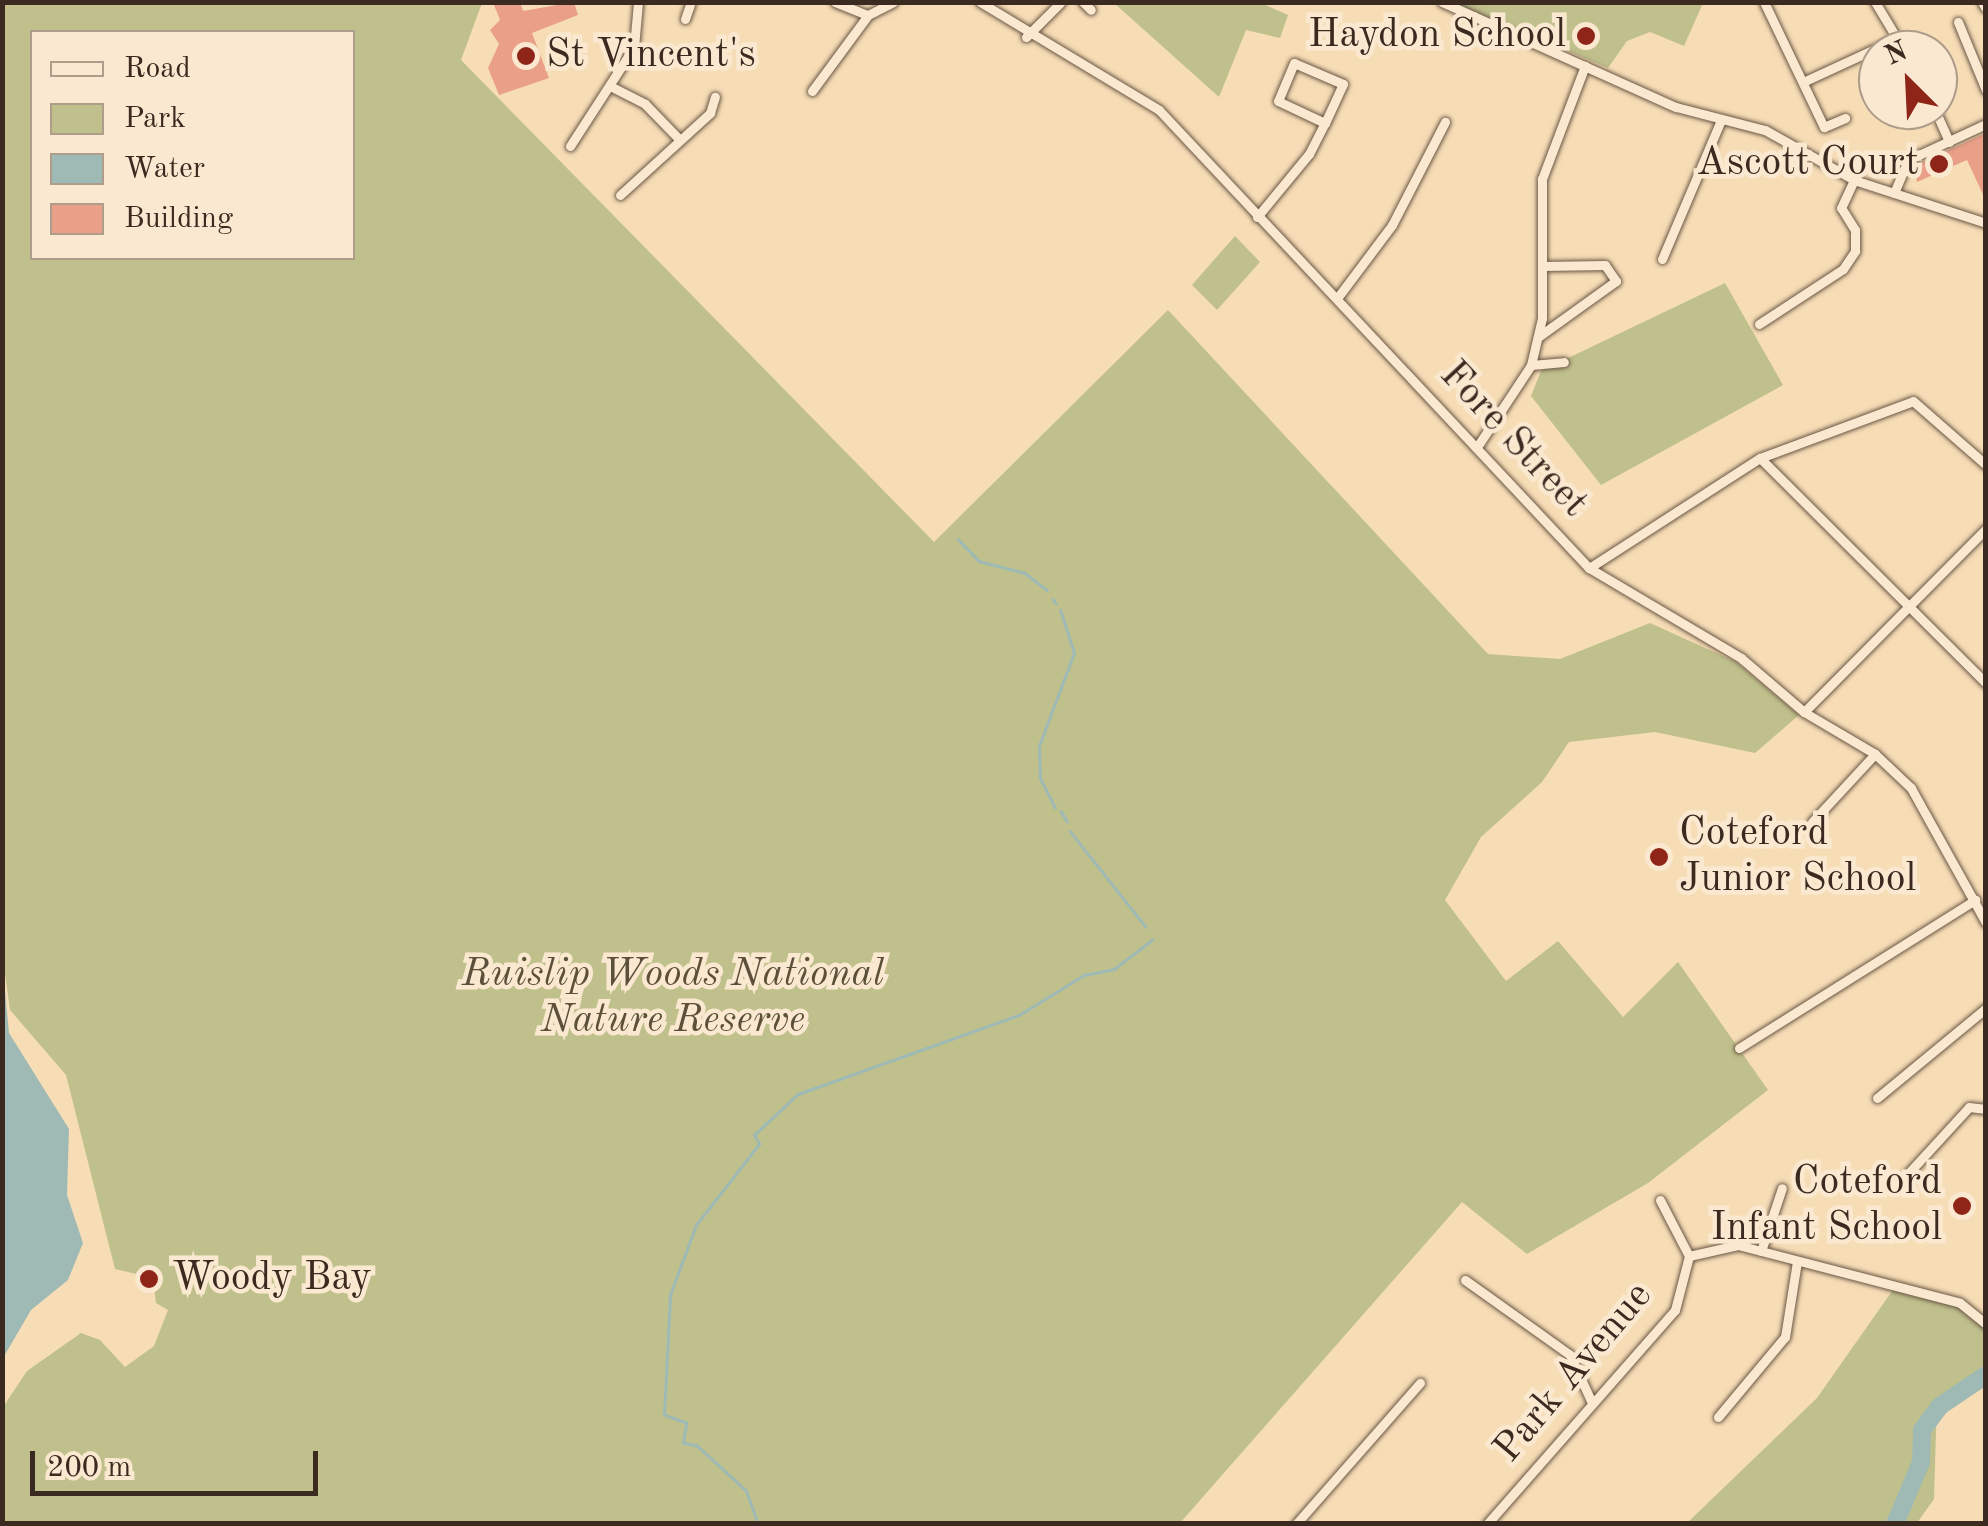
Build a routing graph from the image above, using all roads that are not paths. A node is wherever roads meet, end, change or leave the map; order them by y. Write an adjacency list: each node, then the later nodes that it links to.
1 (638, 2): 18 (street)
2 (691, 2): 11 (street)
3 (835, 2): 10 (street)
4 (893, 2): 10 (street)
5 (980, 2): 14 (street, Fore Street)
6 (1061, 2): 14 (street)
7 (1442, 2): 16 (street)
8 (1764, 2): 17 (street)
9 (1875, 2): 13 (street)
10 (868, 15): 20 (street)
11 (685, 19)
12 (1958, 22): 19 (street)
13 (1891, 30)
14 (1026, 37): 34 (street, Fore Street)
15 (1858, 57): 17 (street)
16 (1584, 66): 23 (street); 37 (street)
17 (1803, 82): 22 (street)
18 (612, 88): 28 (street); 30 (street)
19 (1986, 90)
20 (812, 92)
21 (715, 96): 28 (street)
22 (1845, 118)
23 (1722, 120): 31 (street); 36 (street)
24 (1445, 122): 38 (street)
25 (1325, 123): 25 (street); 34 (street)
26 (1986, 124): 29 (street)
27 (1944, 130): 29 (street)
28 (680, 140): 33 (street)
29 (1949, 142): 32 (street)
30 (570, 146)
31 (1854, 180): 32 (street); 39 (street)
32 (1894, 193): 35 (street)
33 (620, 196)
34 (1257, 217): 38 (street, Fore Street)
35 (1986, 224)
36 (1662, 259)
37 (1543, 266): 40 (street); 40 (street)
38 (1338, 297): 43 (street, Fore Street)
39 (1758, 324)
40 (1538, 337): 42 (street)
41 (1564, 362): 42 (street)
42 (1531, 365): 43 (street)
43 (1479, 444): 47 (street, Fore Street)
44 (1760, 458): 45 (street); 47 (street); 48 (street)
45 (1986, 464)
46 (1986, 530): 48 (street)
47 (1590, 568): 50 (street, Fore Street)
48 (1906, 609): 49 (street); 50 (street)
49 (1986, 683)
50 (1804, 712): 51 (street, Fore Street)
51 (1874, 754): 52 (street); 53 (street, Fore Street)
52 (1812, 822)
53 (1975, 900): 54 (street, Fore Street); 56 (street)
54 (1986, 923)
55 (1986, 1008): 57 (street)
56 (1739, 1048)
57 (1877, 1098)
58 (1986, 1109): 59 (street)
59 (1904, 1178)
60 (1782, 1188): 62 (street)
61 (1660, 1200): 63 (street, Park Avenue)
62 (1761, 1252): 63 (street); 64 (street)
63 (1689, 1256): 68 (street, Park Avenue)
64 (1798, 1262): 66 (street); 69 (street)
65 (1465, 1280): 68 (street)
66 (1986, 1324)
67 (1420, 1383): 70 (street)
68 (1592, 1403): 71 (street, Park Avenue)
69 (1718, 1417)
70 (1296, 1524)
71 (1487, 1524)

